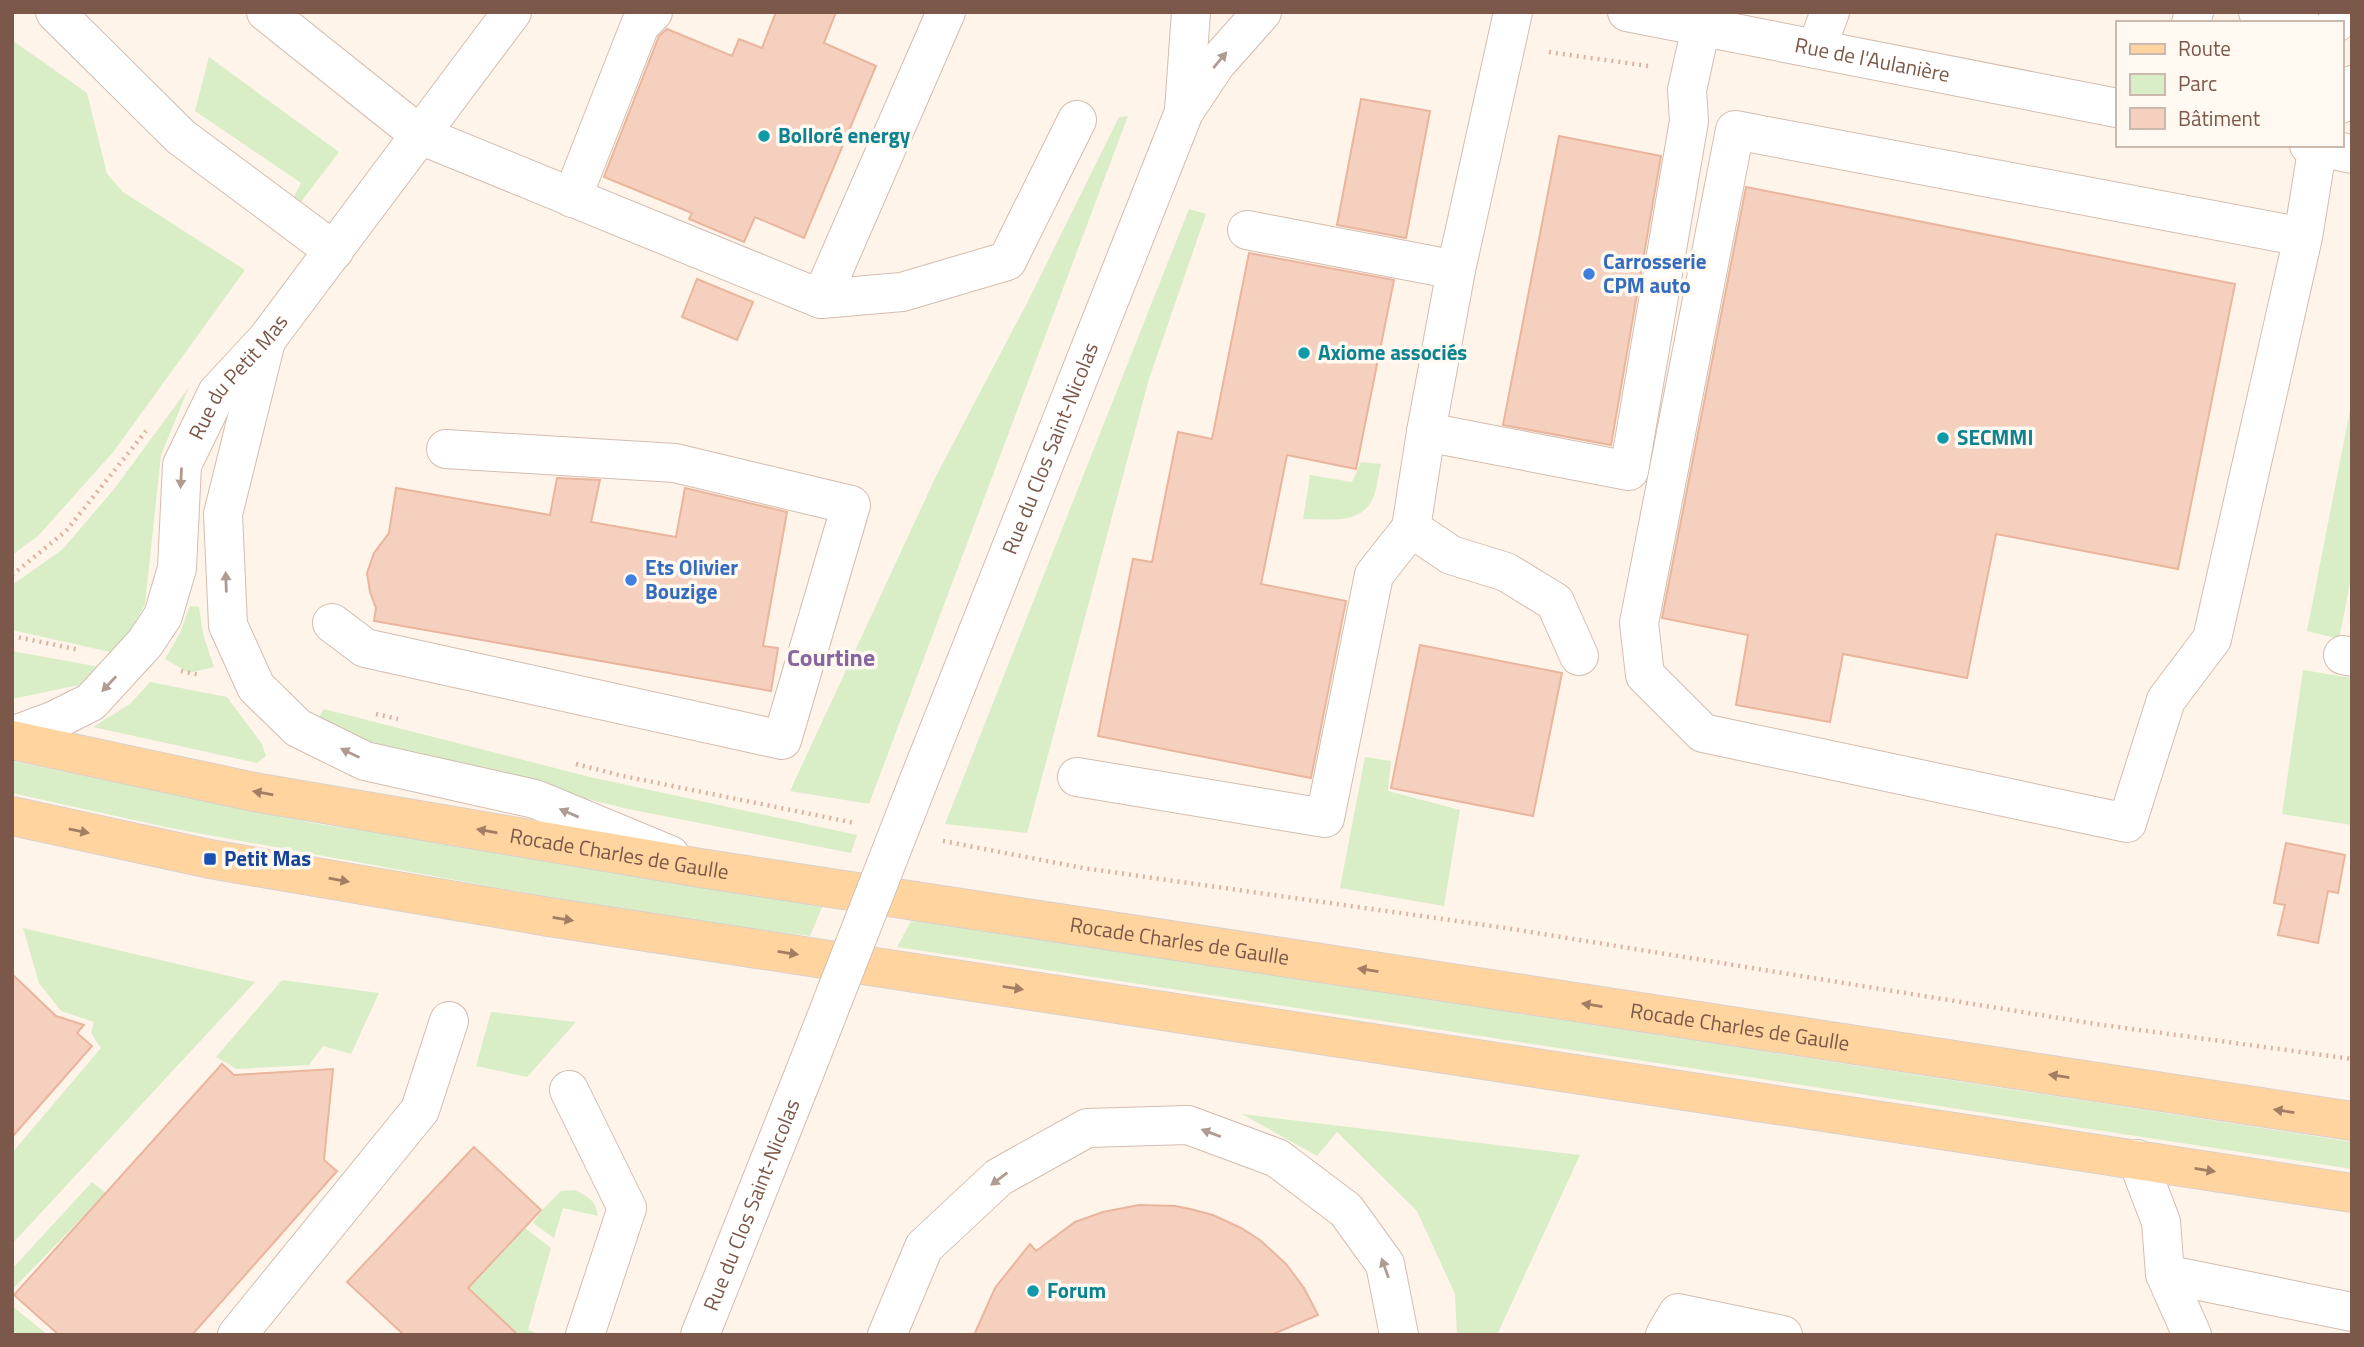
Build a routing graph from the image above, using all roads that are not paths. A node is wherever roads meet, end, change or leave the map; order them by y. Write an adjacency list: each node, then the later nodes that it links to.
1 (55, 12): 25 (street)
2 (266, 12): 20 (street)
3 (512, 12): 20 (street, Rue du Petit Mas)
4 (653, 12): 22 (street)
5 (946, 12): 27 (street)
6 (1191, 12): 18 (street, Rue du Clos Saint-Nicolas)
7 (1262, 12): 18 (street, Rue du Clos Saint-Nicolas, one-way to 7)
8 (1513, 12): 26 (street)
9 (1626, 12): 13 (street, Rue de l'Aulanière)
10 (1830, 12): 14 (street)
11 (2258, 12): 12 (street)
12 (2293, 21)
13 (1702, 27): 14 (street, Rue de l'Aulanière); 29 (street)
14 (1816, 49): 17 (street, Rue de l'Aulanière)
15 (2352, 85): 16 (street)
16 (2343, 101)
17 (2116, 108)
18 (1184, 113): 47 (street, Rue du Clos Saint-Nicolas, bridge)
19 (1077, 120): 27 (street)
20 (420, 135): 22 (street); 25 (street, Rue du Petit Mas)
21 (2324, 148): 24 (street)
22 (572, 198): 27 (street)
23 (1247, 230): 26 (street)
24 (2303, 237): 24 (street)
25 (334, 251): 28 (street, Rue du Petit Mas)
26 (1456, 270): 29 (street)
27 (821, 299)
28 (267, 339): 34 (street, Rue du Petit Mas, one-way to 34); 37 (street, one-way to 28)
29 (1426, 432): 31 (street)
30 (446, 449): 32 (street)
31 (1411, 528): 33 (street); 35 (street)
32 (332, 623)
33 (1579, 656)
34 (12, 738): 37 (main road, Rocade Charles de Gaulle, one-way to 34)
35 (1077, 777)
36 (12, 816): 41 (main road, one-way to 41)
37 (699, 868): 40 (main road, Rocade Charles de Gaulle, one-way to 37)
38 (449, 1021): 45 (street)
39 (569, 1090): 46 (street)
40 (2352, 1121)
41 (2137, 1159): 42 (main road, one-way to 42); 43 (street)
42 (2352, 1193)
43 (2165, 1274): 44 (street); 52 (street)
44 (2352, 1312)
45 (237, 1335)
46 (585, 1335)
47 (701, 1335)
48 (887, 1335): 49 (street, one-way to 48)
49 (1399, 1335)
50 (1665, 1335): 51 (street)
51 (1783, 1335)
52 (2192, 1335)

